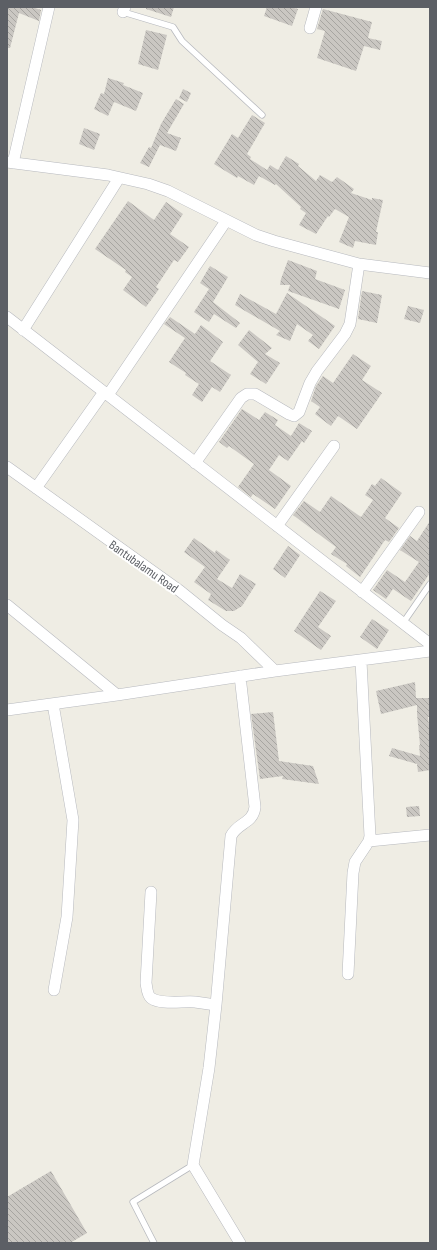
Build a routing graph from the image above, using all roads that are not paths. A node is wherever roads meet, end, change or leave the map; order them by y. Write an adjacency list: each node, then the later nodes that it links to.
1 (49, 7): 6 (street)
2 (316, 7): 4 (street)
3 (124, 10): 5 (lane)
4 (310, 28)
5 (262, 115)
6 (10, 162): 7 (street)
7 (119, 178): 8 (street); 12 (street)
8 (226, 221): 9 (street); 13 (street)
9 (359, 264): 10 (street); 15 (street)
10 (430, 273)
11 (7, 317): 12 (street)
12 (23, 330): 13 (street)
13 (106, 394): 15 (street); 17 (street)
14 (334, 446): 19 (street)
15 (195, 463): 19 (street)
16 (7, 467): 17 (street, Bantubalamu Road)
17 (36, 488): 27 (street, Bantubalamu Road)
18 (419, 512): 21 (street)
19 (277, 526): 21 (street)
20 (430, 584): 23 (lane)
21 (362, 592): 23 (street)
22 (7, 605): 29 (street)
23 (402, 623): 24 (street)
24 (430, 644)
25 (430, 651): 26 (street)
26 (361, 661): 27 (street); 33 (street)
27 (275, 671): 28 (street)
28 (240, 676): 29 (street); 37 (street)
29 (117, 695): 30 (street)
30 (53, 704): 31 (street); 36 (street)
31 (7, 710)
32 (430, 835): 33 (street)
33 (369, 841): 35 (street)
34 (151, 892): 37 (street)
35 (348, 974)
36 (54, 990)
37 (216, 1005): 38 (street)
38 (193, 1165): 39 (lane); 40 (street)
39 (154, 1243)
40 (240, 1243)

